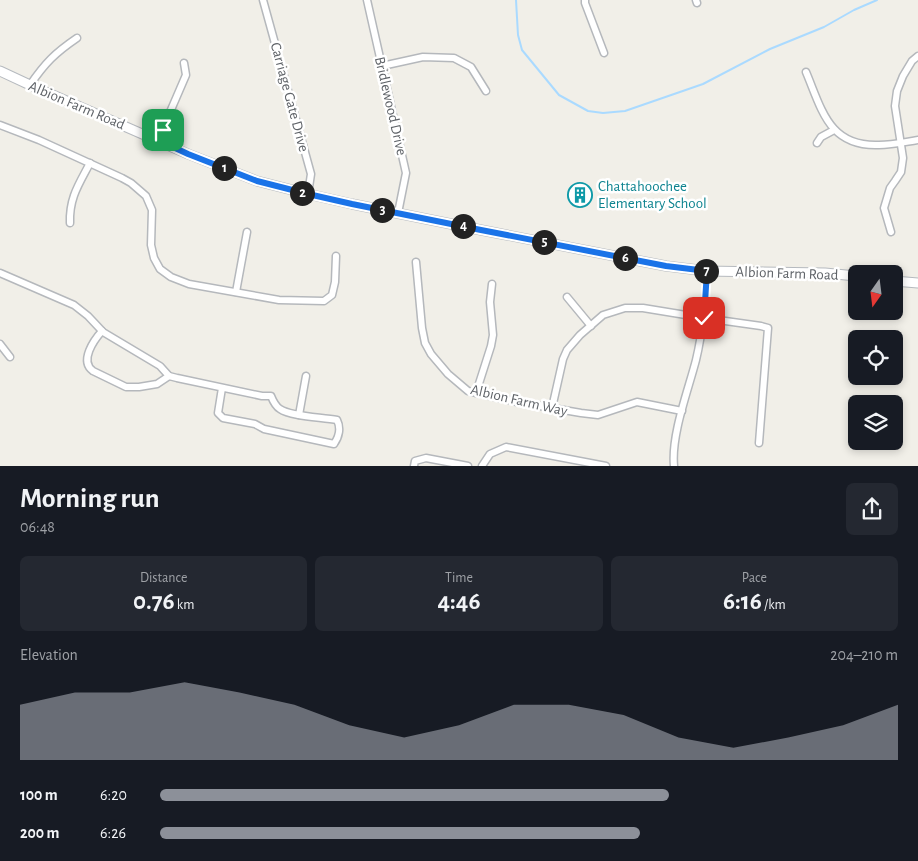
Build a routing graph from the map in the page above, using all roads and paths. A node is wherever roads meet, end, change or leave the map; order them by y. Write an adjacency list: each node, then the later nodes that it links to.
1 (263, 0): 20 (street, Carriage Gate Drive)
2 (367, 0): 8 (street, Bridlewood Drive)
3 (585, 0): 5 (street)
4 (77, 38): 11 (street)
5 (604, 53)
6 (918, 56): 17 (street)
7 (184, 63): 15 (street)
8 (382, 66): 12 (street); 21 (street, Bridlewood Drive)
9 (0, 71): 11 (street, Albion Farm Road)
10 (806, 72): 14 (street)
11 (30, 85): 15 (street, Albion Farm Road)
12 (486, 91)
13 (0, 125): 19 (street)
14 (834, 130): 17 (street); 18 (street)
15 (158, 140): 20 (street, Albion Farm Road)
16 (918, 140): 17 (street)
17 (901, 142): 24 (street)
18 (817, 143)
19 (90, 163): 22 (street); 33 (street)
20 (308, 194): 21 (street, Albion Farm Road)
21 (398, 213): 27 (street, Albion Farm Road)
22 (70, 223)
23 (247, 232): 33 (street)
24 (891, 232)
25 (336, 256): 33 (street)
26 (416, 262): 43 (street, Albion Farm Way)
27 (707, 271): 29 (street, Albion Farm Road); 35 (street)
28 (0, 273): 37 (street)
29 (848, 275)
30 (903, 282): 31 (street)
31 (918, 283)
32 (492, 284): 43 (street)
33 (236, 292)
34 (567, 297): 36 (street)
35 (704, 318): 36 (street); 45 (street); 47 (street)
36 (591, 326): 44 (street)
37 (102, 330): 40 (street); 40 (street)
38 (0, 344): 39 (street)
39 (10, 357)
40 (169, 376): 42 (street)
41 (306, 376): 46 (street)
42 (222, 388): 46 (street); 46 (street)
43 (476, 393): 44 (street, Albion Farm Way)
44 (552, 408): 45 (street, Albion Farm Way)
45 (682, 411): 52 (street)
46 (299, 415)
47 (759, 443)
48 (414, 466): 49 (street)
49 (468, 466)
50 (482, 466): 51 (street)
51 (606, 466)
52 (674, 466)

